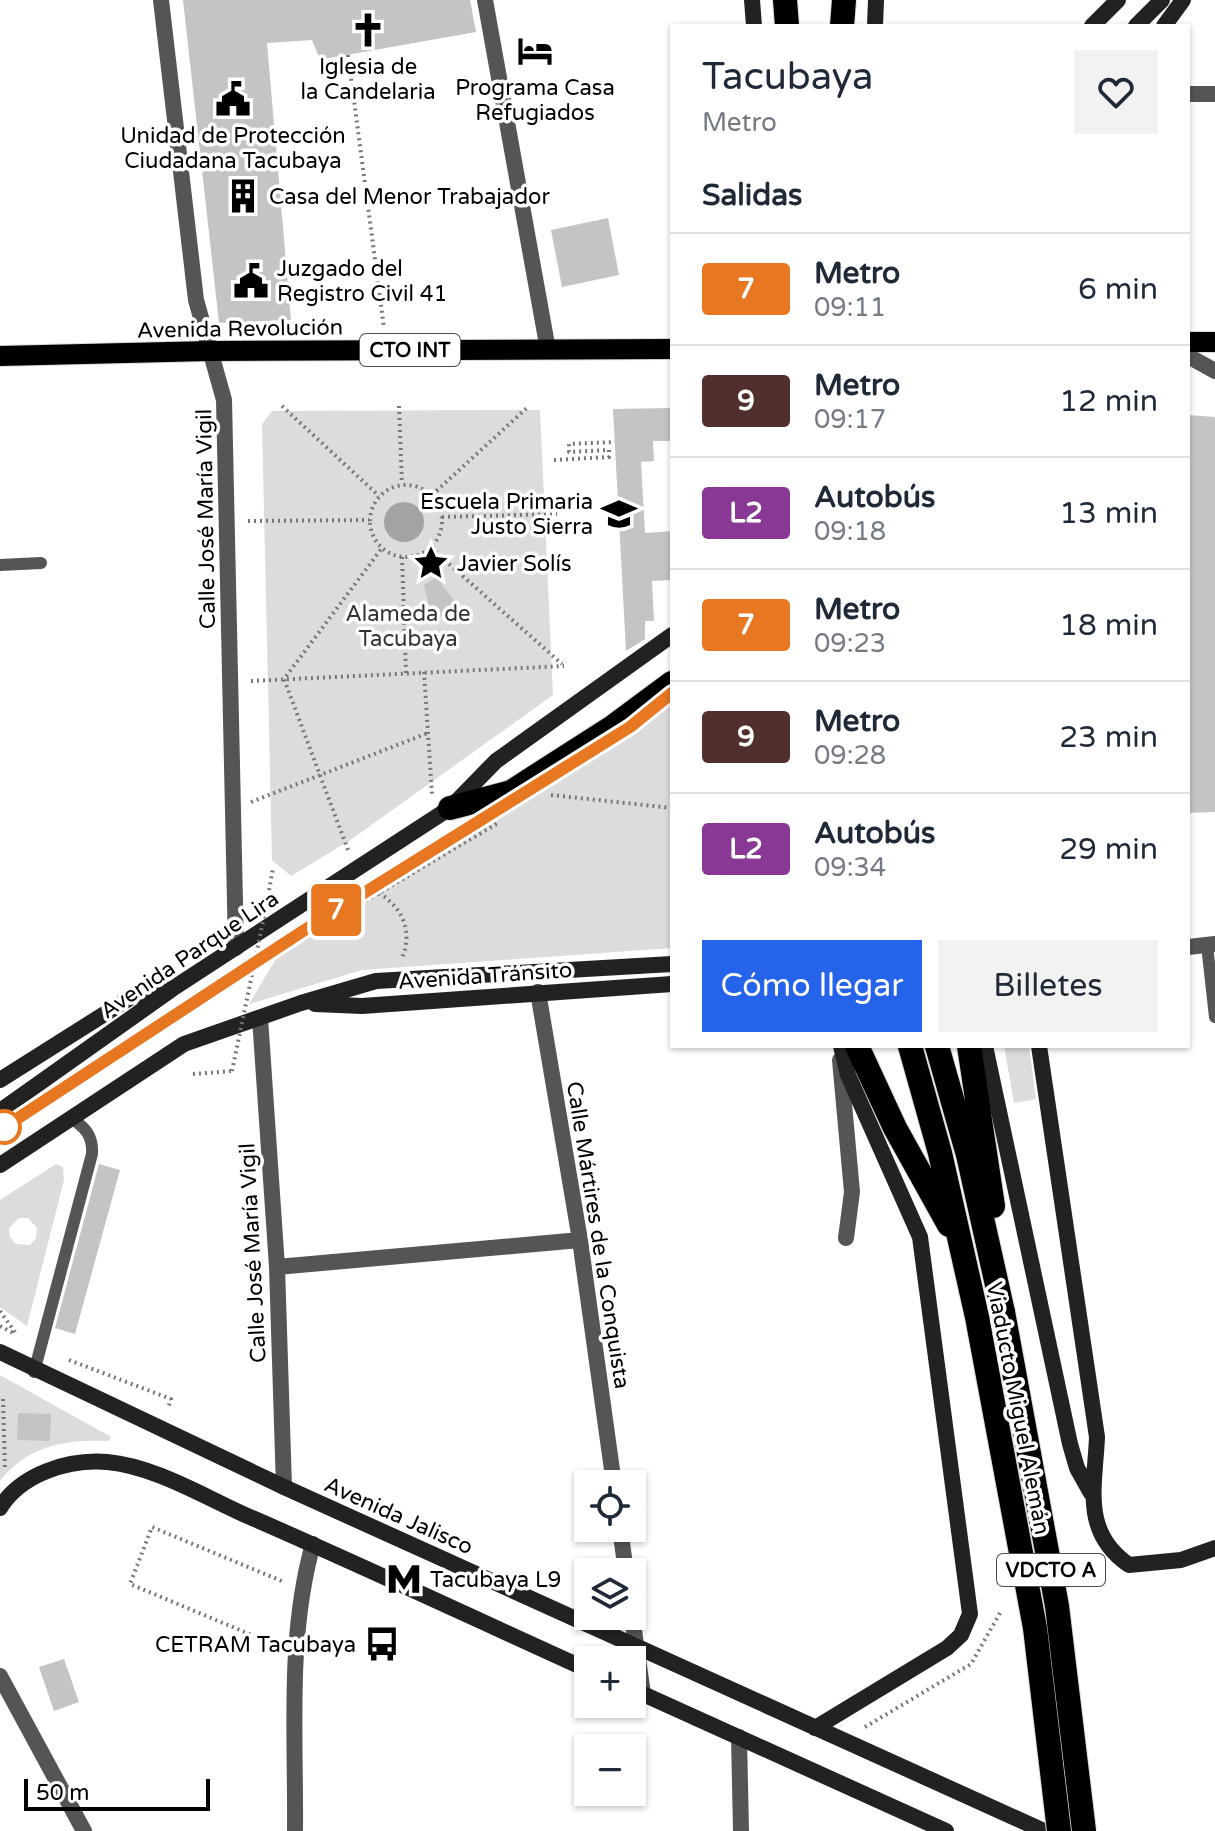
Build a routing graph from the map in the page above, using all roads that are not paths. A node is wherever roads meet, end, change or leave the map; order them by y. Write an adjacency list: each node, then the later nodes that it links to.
1 (161, 0): 23 (street, Calle José María Vigil)
2 (485, 0): 22 (street)
3 (752, 0): 10 (main road)
4 (785, 0): 11 (highway)
5 (844, 0): 12 (highway)
6 (876, 0): 13 (main road)
7 (1118, 0): 14 (main road)
8 (1162, 0): 15 (main road)
9 (1183, 0): 16 (main road)
10 (754, 24)
11 (787, 24)
12 (842, 24)
13 (875, 24)
14 (1094, 24)
15 (1138, 24)
16 (1165, 24)
17 (1190, 94): 18 (street)
18 (1215, 94)
19 (1190, 342): 20 (main road)
20 (1215, 342)
21 (670, 349): 22 (main road, Avenida Revolución / CTO INT)
22 (548, 350): 23 (main road, Avenida Revolución / CTO INT)
23 (210, 351): 24 (main road, Avenida Revolución / CTO INT); 34 (street, Calle José María Vigil)
24 (0, 356)
25 (1190, 357): 26 (street)
26 (1215, 371)
27 (41, 563): 28 (lane)
28 (0, 565)
29 (670, 636): 31 (main road, Avenida Parque Lira)
30 (670, 684): 31 (highway)
31 (450, 808): 34 (main road, Avenida Parque Lira)
32 (1211, 945): 33 (street); 40 (lane)
33 (1190, 947)
34 (236, 948): 37 (main road, Avenida Parque Lira)
35 (670, 964): 39 (main road)
36 (670, 984): 38 (main road, Avenida Tránsito)
37 (175, 987): 50 (main road); 51 (main road, Avenida Parque Lira)
38 (538, 992): 39 (main road, Avenida Tránsito); 55 (street, Calle Mártires de la Conquista)
39 (301, 1003): 41 (main road)
40 (1215, 1017)
41 (260, 1018): 52 (main road); 57 (street, Calle José María Vigil)
42 (840, 1048): 54 (street)
43 (841, 1048): 72 (main road)
44 (858, 1048): 56 (highway)
45 (910, 1048): 56 (highway, Viaducto Miguel Alemán / VDCTO A)
46 (938, 1048): 58 (highway, Viaducto Miguel Alemán / VDCTO A)
47 (969, 1048): 58 (highway)
48 (985, 1048): 63 (main road, Viaducto Miguel Alemán)
49 (1039, 1048): 63 (main road, Viaducto Miguel Alemán)
50 (0, 1080)
51 (0, 1111)
52 (71, 1118): 53 (main road); 60 (lane)
53 (0, 1165)
54 (846, 1238)
55 (580, 1240): 57 (street); 61 (street, Calle Mártires de la Conquista)
56 (959, 1242): 79 (highway, Viaducto Miguel Alemán / VDCTO A, bridge)
57 (277, 1267): 62 (street, Calle José María Vigil)
58 (996, 1272): 80 (highway, Viaducto Miguel Alemán / VDCTO A, bridge)
59 (0, 1352): 60 (main road, Avenida Jalisco)
60 (34, 1372): 62 (main road, Avenida Jalisco)
61 (612, 1470)
62 (284, 1487): 67 (main road, Avenida Jalisco)
63 (1091, 1493): 66 (main road, Viaducto Miguel Alemán)
64 (0, 1508): 65 (main road)
65 (313, 1544): 69 (main road); 75 (street)
66 (1212, 1546)
67 (634, 1646)
68 (646, 1652): 72 (main road, Avenida Jalisco)
69 (574, 1664)
70 (0, 1676): 74 (street)
71 (646, 1696): 73 (main road)
72 (815, 1728): 78 (main road, Avenida Jalisco)
73 (739, 1737): 76 (street); 77 (main road)
74 (84, 1831)
75 (295, 1831)
76 (741, 1831)
77 (946, 1831)
78 (1044, 1831)
79 (1059, 1831)
80 (1084, 1831)

